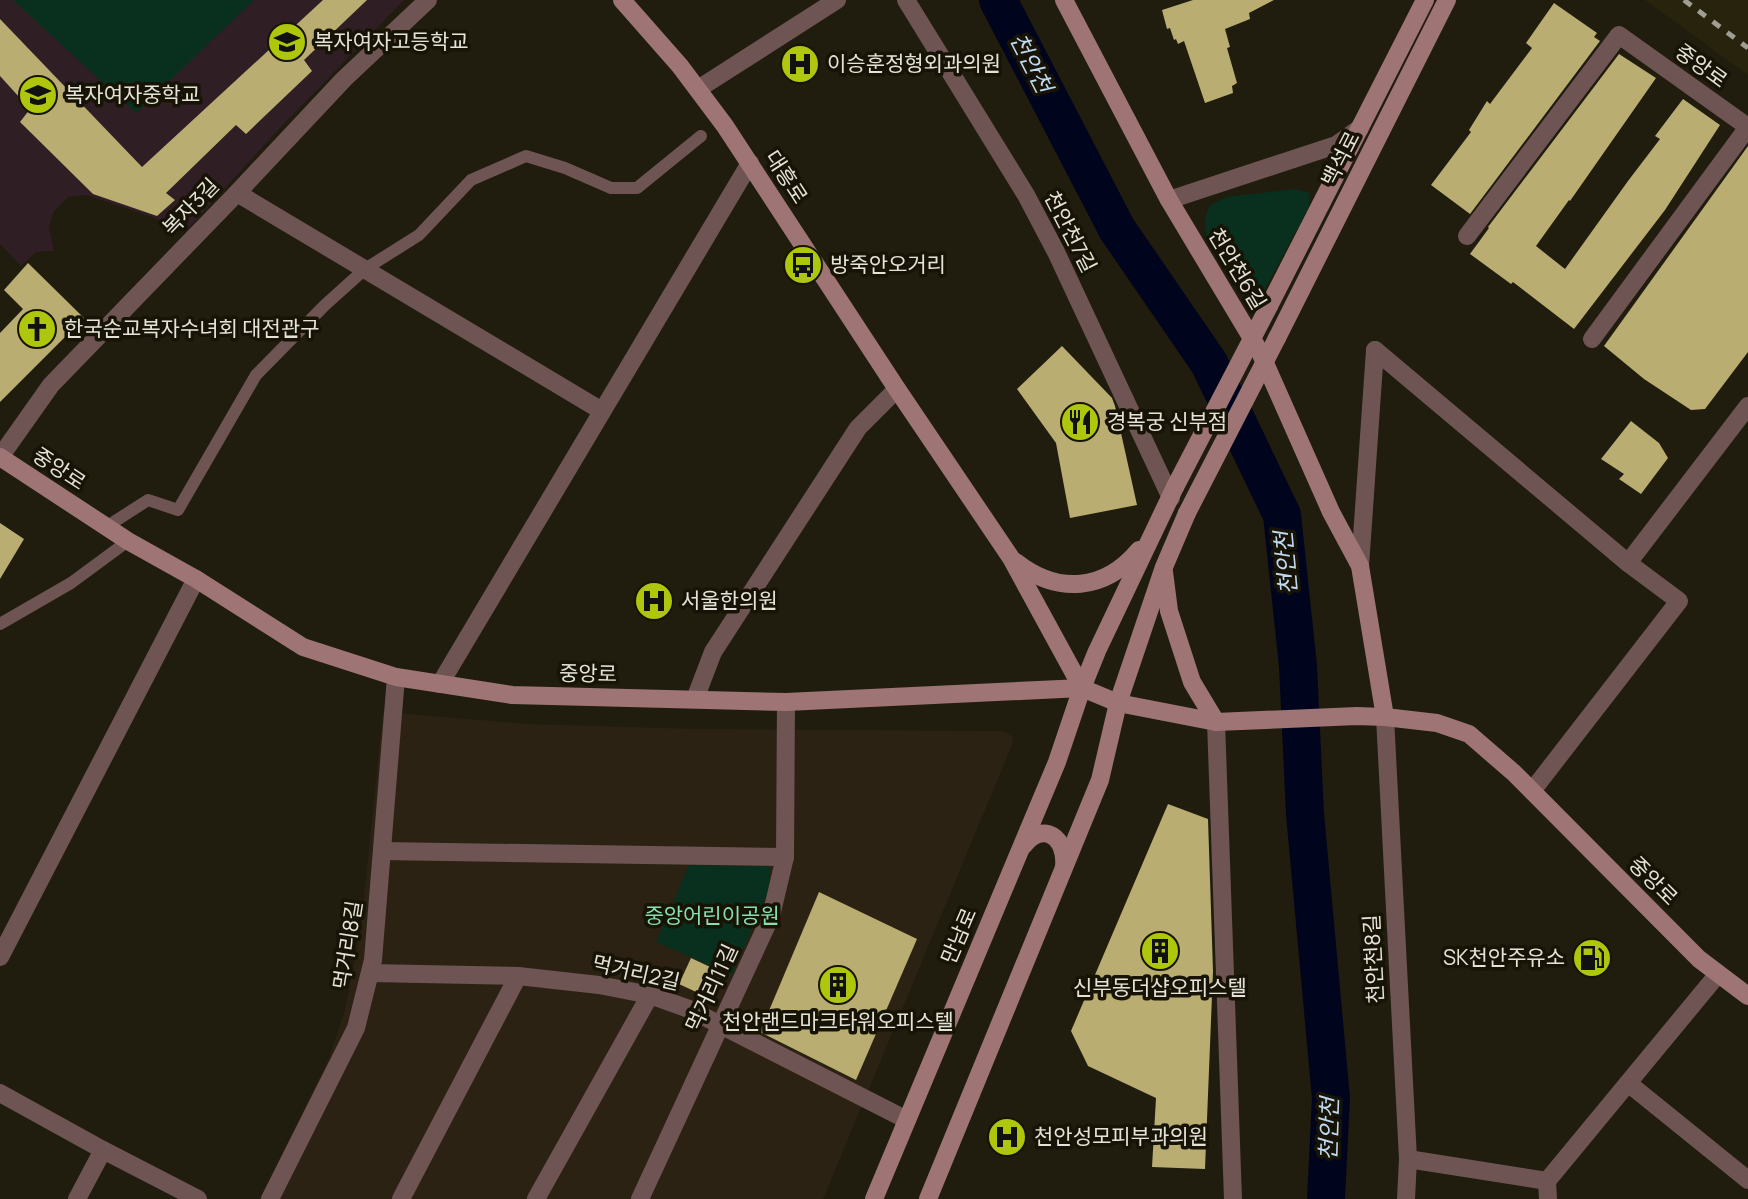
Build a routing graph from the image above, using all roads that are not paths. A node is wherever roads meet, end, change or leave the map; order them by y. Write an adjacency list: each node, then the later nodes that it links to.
1 (428, 0): 15 (street, 복자3길)
2 (622, 0): 8 (street, 대흥로)
3 (837, 0): 8 (street)
4 (905, 0): 24 (street, 천안천7길)
5 (1425, 0): 10 (street, 백석로)
6 (1447, 0): 31 (street, 백석로, bridge)
7 (1069, 2): 16 (street, 천안천6길)
8 (698, 89): 13 (street, 대흥로)
9 (1748, 127): 17 (street, 중앙로); 19 (street, 중앙로)
10 (1360, 128): 12 (street); 14 (street, 백석로)
11 (701, 136): 18 (lane)
12 (1321, 150): 14 (street); 16 (street)
13 (750, 163): 20 (street, 대흥로); 22 (street)
14 (1334, 178): 24 (street, 백석로, bridge)
15 (237, 193): 18 (street); 23 (street, 복자3길)
16 (1169, 200): 30 (street, 천안천6길)
17 (1467, 236)
18 (365, 269): 22 (street); 25 (lane)
19 (1592, 339)
20 (897, 388): 28 (street, 대흥로); 37 (street)
21 (1748, 407): 29 (street)
22 (602, 411): 35 (street)
23 (0, 457): 25 (street, 중앙로)
24 (1173, 493): 26 (street)
25 (106, 527): 27 (street, 중앙로)
26 (1154, 530): 28 (street); 36 (street)
27 (128, 541): 32 (street, 중앙로); 33 (lane)
28 (1011, 558): 36 (street, 대흥로)
29 (1629, 564): 30 (street, 천안천6길); 42 (street, 천안천6길)
30 (1360, 566): 40 (street, 천안천6길)
31 (1164, 567): 39 (street); 41 (street)
32 (196, 579): 34 (street, 중앙로); 47 (street)
33 (0, 624)
34 (396, 677): 35 (street, 중앙로); 44 (street, 먹거리8길)
35 (440, 684): 37 (street, 중앙로)
36 (1082, 688): 38 (street, 중앙로); 39 (street); 43 (street, 만남로)
37 (695, 699): 38 (street, 중앙로)
38 (786, 702): 45 (street, 먹거리11길)
39 (1118, 703): 41 (street); 46 (street)
40 (1385, 717): 41 (street, 중앙로); 42 (street, 중앙로); 58 (street, 천안천8길)
41 (1216, 722): 69 (street)
42 (1532, 791): 49 (street, 중앙로)
43 (1020, 850): 46 (street); 56 (street, 만남로)
44 (382, 852): 45 (street); 48 (street, 먹거리8길)
45 (785, 857): 53 (street, 먹거리11길)
46 (1064, 867): 68 (street)
47 (0, 957)
48 (370, 973): 50 (street, 먹거리2길); 63 (street, 먹거리8길)
49 (1718, 974): 52 (street, 중앙로); 54 (street)
50 (518, 976): 51 (street, 먹거리2길); 64 (street)
51 (650, 995): 53 (street, 먹거리2길); 65 (street)
52 (1748, 996)
53 (721, 1025): 56 (street, 먹거리2길); 66 (street, 먹거리11길)
54 (1628, 1083): 59 (street); 60 (street)
55 (0, 1093): 57 (street)
56 (907, 1120): 67 (street, 만남로)
57 (103, 1150): 61 (street); 62 (street)
58 (1408, 1159): 60 (street); 70 (street, 천안천8길)
59 (1748, 1180)
60 (1547, 1190)
61 (77, 1199)
62 (198, 1199)
63 (270, 1199)
64 (401, 1199)
65 (536, 1199)
66 (640, 1199)
67 (874, 1199)
68 (928, 1199)
69 (1233, 1199)
70 (1406, 1199)

